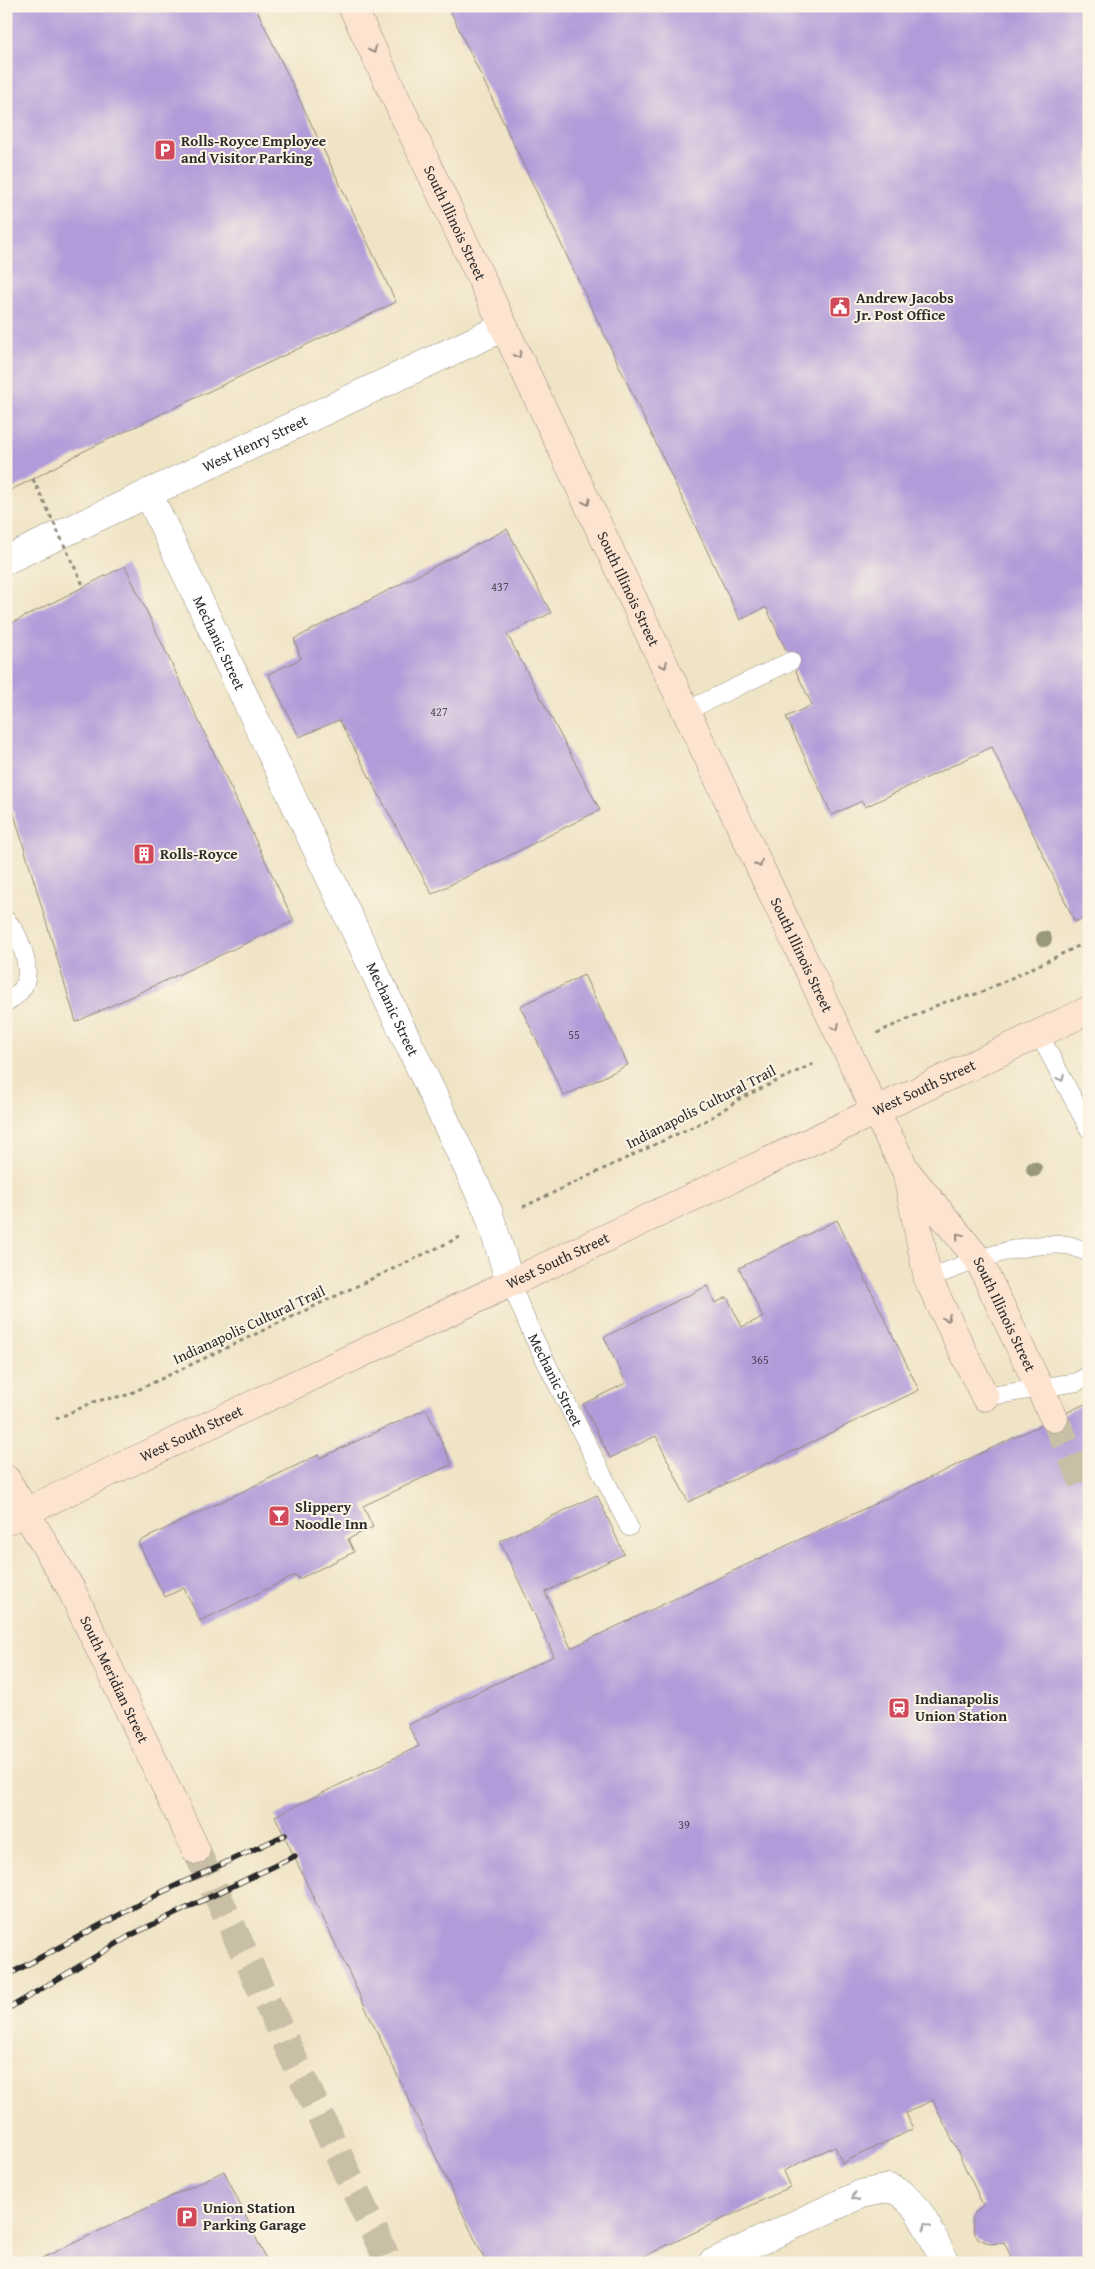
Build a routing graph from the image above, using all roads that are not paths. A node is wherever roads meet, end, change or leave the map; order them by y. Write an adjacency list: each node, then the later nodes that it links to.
1 (352, 6): 2 (main road, South Illinois Street, one-way to 2)
2 (504, 327): 3 (street, West Henry Street); 6 (main road, South Illinois Street, one-way to 6)
3 (148, 494): 4 (street, West Henry Street); 17 (street, Mechanic Street)
4 (6, 560)
5 (792, 661): 6 (lane)
6 (686, 711): 11 (main road, South Illinois Street, one-way to 11)
7 (6, 920): 8 (lane)
8 (6, 1003)
9 (1089, 1010): 10 (main road, West South Street)
10 (1039, 1034): 11 (main road, West South Street); 12 (lane, one-way to 12)
11 (876, 1112): 13 (main road, South Illinois Street); 17 (main road, West South Street)
12 (1089, 1129)
13 (906, 1171): 15 (main road, South Illinois Street, one-way to 13); 16 (main road, South Illinois Street)
14 (1089, 1253): 15 (lane)
15 (978, 1259): 16 (lane); 19 (main road, South Illinois Street)
16 (928, 1279): 20 (main road, South Illinois Street, one-way to 20)
17 (510, 1282): 23 (main road, West South Street); 24 (lane, Mechanic Street)
18 (1089, 1375): 19 (lane)
19 (1040, 1389): 20 (lane); 21 (main road, South Illinois Street)
20 (985, 1397)
21 (1054, 1418)
22 (6, 1478): 23 (main road, South Meridian Street)
23 (17, 1516): 25 (main road, South Meridian Street)
24 (629, 1527)
25 (196, 1850)
26 (712, 2263): 27 (street, one-way to 26)
27 (945, 2263)

